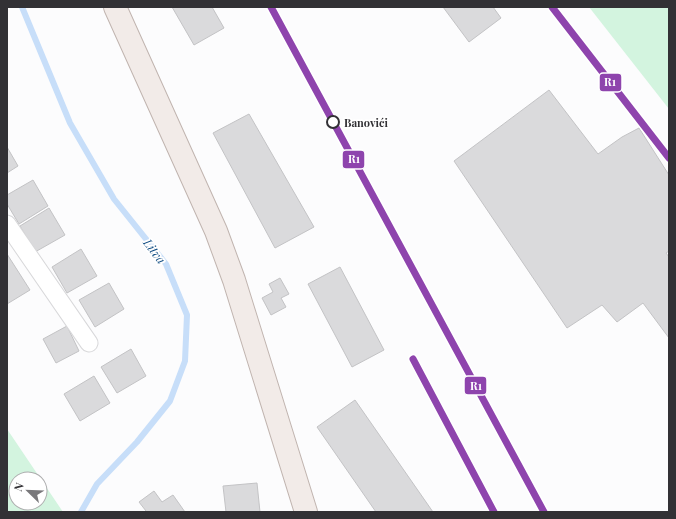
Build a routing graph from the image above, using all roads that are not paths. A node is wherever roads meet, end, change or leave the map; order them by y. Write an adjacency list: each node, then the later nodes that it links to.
1 (115, 7): 4 (main road)
2 (7, 224): 3 (street)
3 (89, 343)
4 (306, 512)

